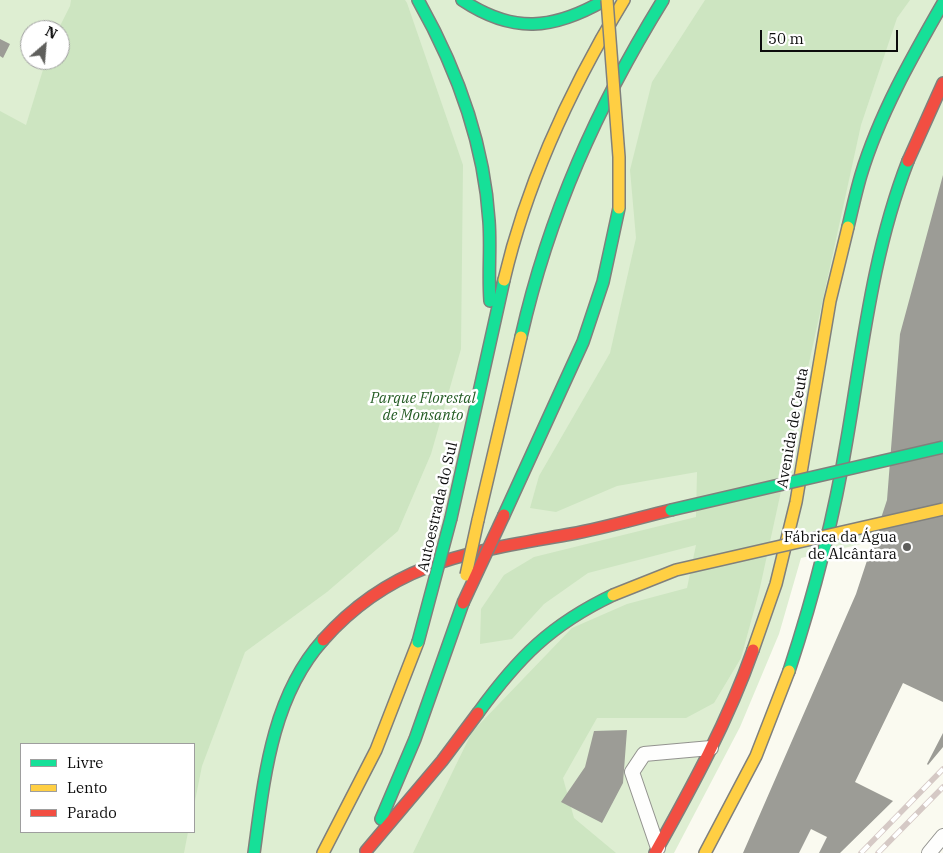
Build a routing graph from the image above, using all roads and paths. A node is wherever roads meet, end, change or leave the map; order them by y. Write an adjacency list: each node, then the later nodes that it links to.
1 (418, 0): 8 (highway)
2 (462, 0): 3 (highway)
3 (606, 0): 11 (highway, bridge)
4 (624, 0): 8 (highway, Autoestrada do Sul)
5 (663, 0): 11 (highway, bridge)
6 (943, 3): 12 (highway, Avenida de Ceuta)
7 (943, 83): 18 (highway)
8 (494, 334): 17 (highway, Autoestrada do Sul, bridge)
9 (943, 447): 16 (highway, bridge)
10 (943, 509): 14 (highway, bridge)
11 (463, 603): 14 (highway)
12 (711, 748): 15 (highway, Avenida de Ceuta); 15 (street)
13 (943, 836): 19 (street)
14 (365, 852)
15 (659, 852)
16 (254, 853)
17 (323, 853)
18 (705, 853)
19 (929, 853)

